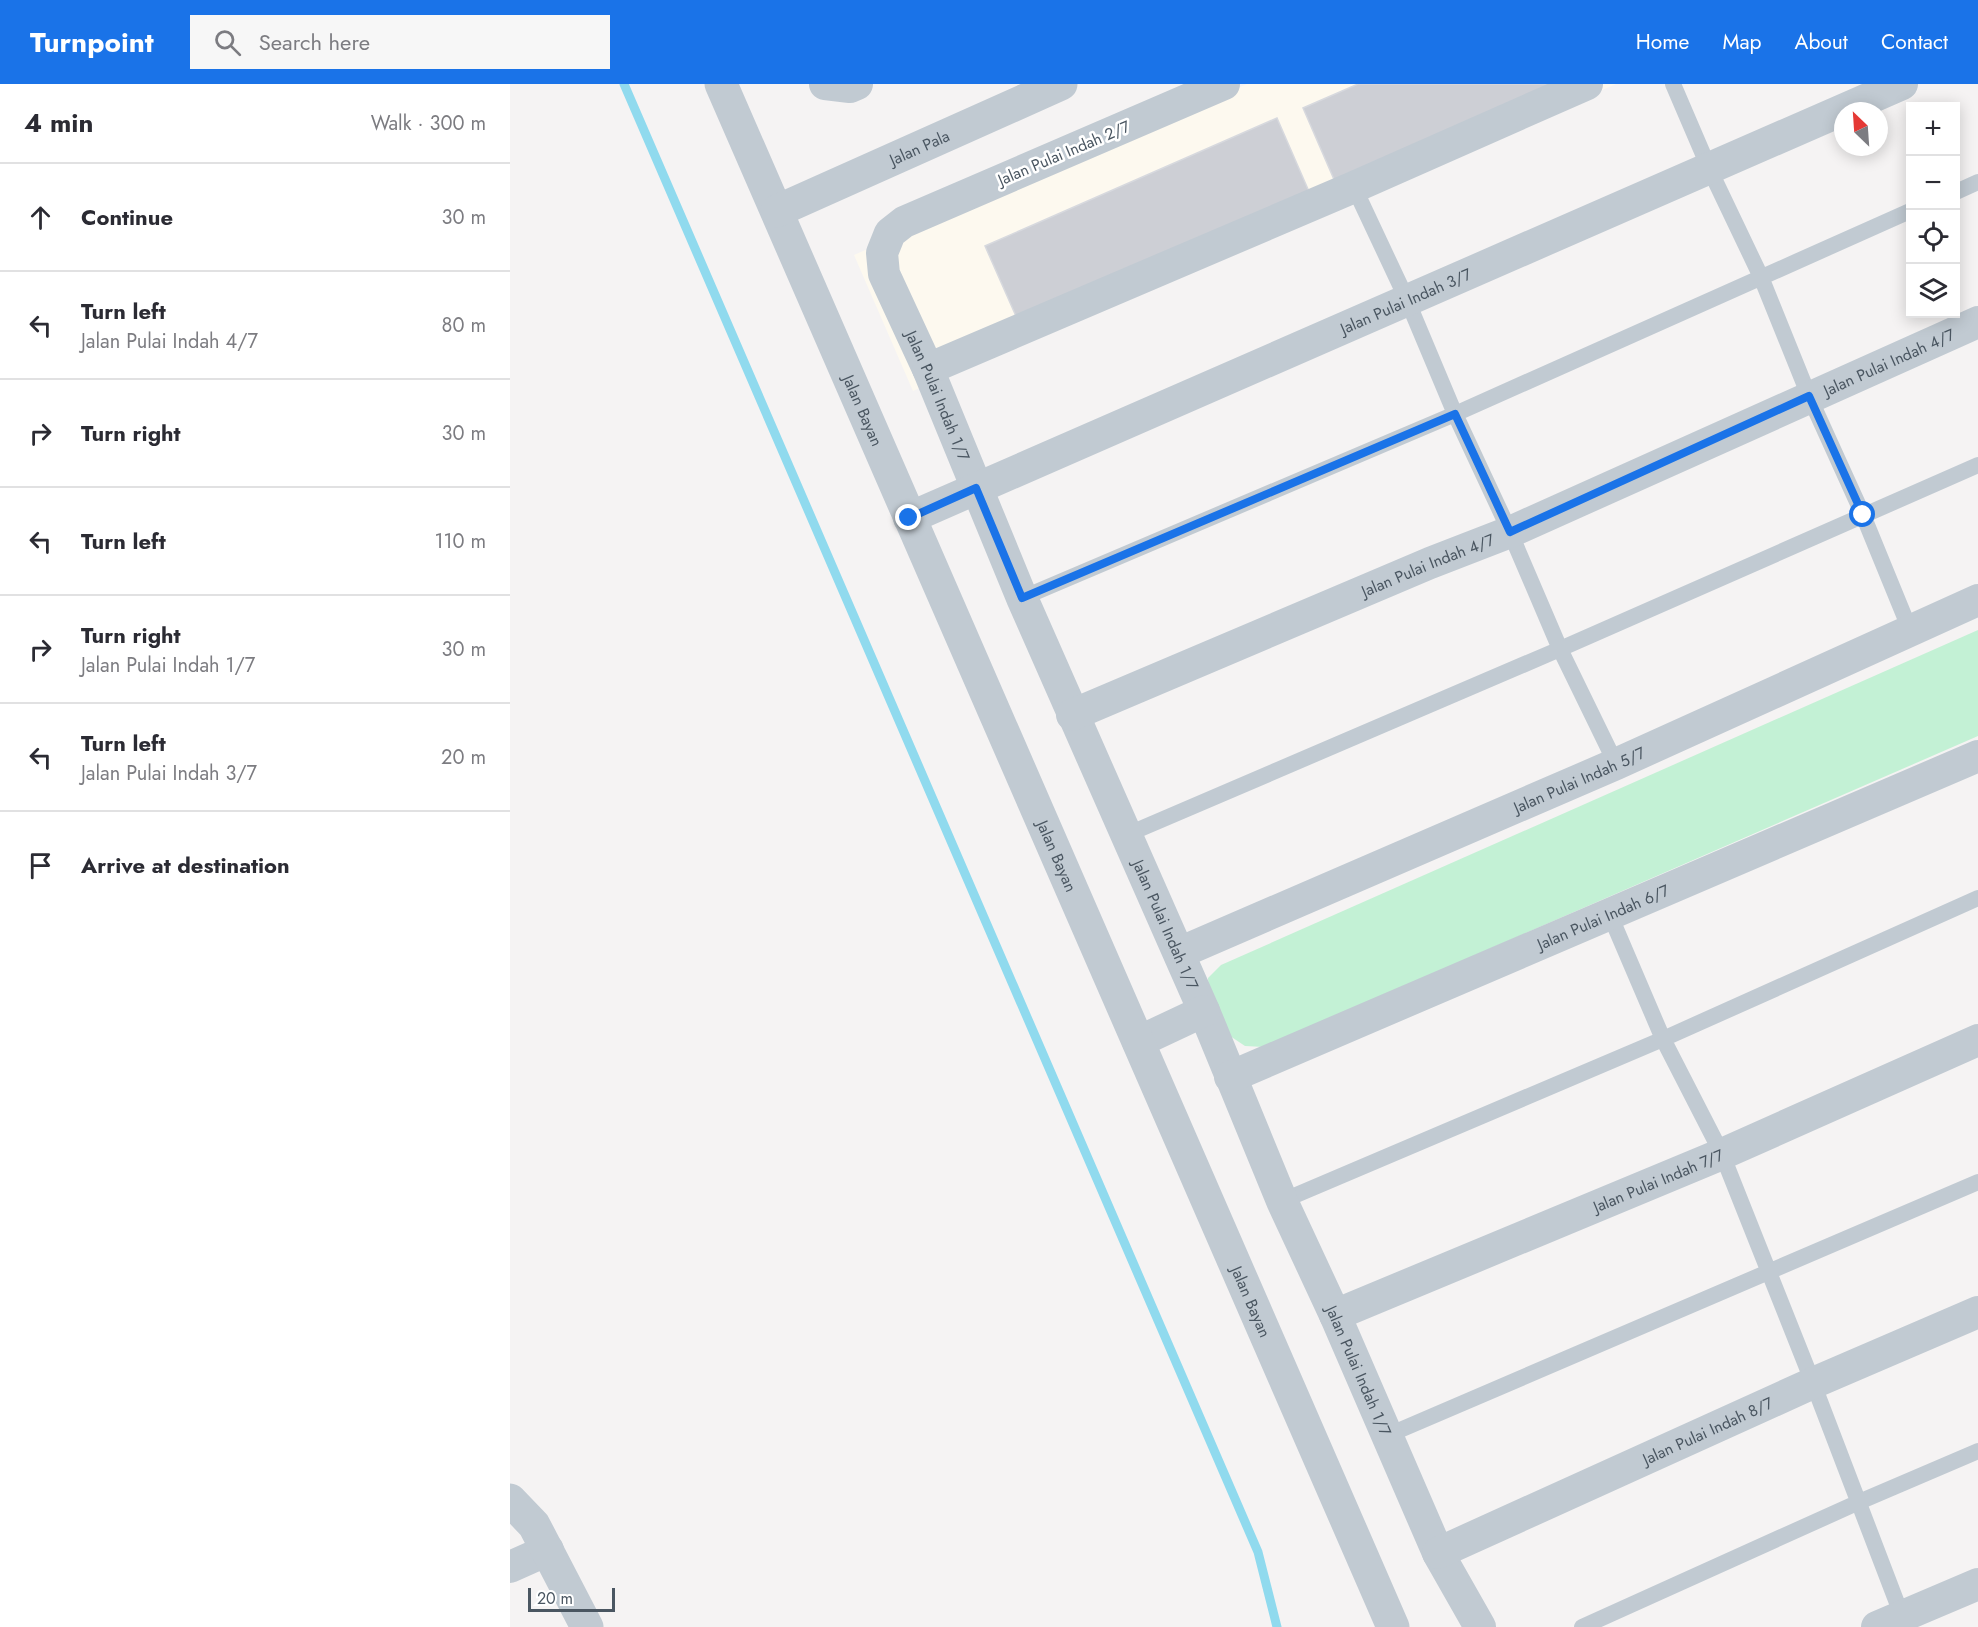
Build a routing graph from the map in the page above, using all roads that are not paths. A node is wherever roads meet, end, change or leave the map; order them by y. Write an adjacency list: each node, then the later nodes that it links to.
1 (721, 84): 11 (street, Jalan Bayan)
2 (1061, 84): 11 (street, Jalan Pala)
3 (1224, 84): 13 (street, Jalan Pulai Indah 2/7)
4 (1587, 84): 9 (street)
5 (1673, 84): 7 (lane)
6 (1902, 84): 7 (street, Jalan Pulai Indah 3/7)
7 (1709, 168): 14 (lane); 15 (street, Jalan Pulai Indah 3/7)
8 (1978, 182): 10 (lane)
9 (1354, 187): 15 (lane); 17 (street)
10 (1960, 190)
11 (777, 211): 23 (street, Jalan Bayan)
12 (1906, 214): 14 (lane)
13 (904, 222): 17 (street, Jalan Pulai Indah 1/7)
14 (1761, 277): 18 (lane); 19 (lane)
15 (1408, 302): 19 (lane); 21 (street, Jalan Pulai Indah 3/7)
16 (1978, 322): 18 (street, Jalan Pulai Indah 4/7)
17 (928, 369): 21 (street, Jalan Pulai Indah 1/7)
18 (1809, 396): 22 (lane); 24 (street, Jalan Pulai Indah 4/7)
19 (1455, 414): 24 (lane); 25 (lane)
20 (1978, 465): 22 (lane)
21 (976, 488): 23 (street, Jalan Pulai Indah 3/7); 25 (street, Jalan Pulai Indah 1/7)
22 (1863, 515): 27 (lane); 28 (lane)
23 (909, 518): 39 (street, Jalan Bayan)
24 (1510, 532): 28 (lane); 29 (street, Jalan Pulai Indah 4/7)
25 (1022, 598): 29 (street, Jalan Pulai Indah 1/7)
26 (1978, 600): 27 (street, Jalan Pulai Indah 5/7)
27 (1910, 630): 31 (street, Jalan Pulai Indah 5/7)
28 (1560, 649): 31 (lane); 32 (lane)
29 (1072, 715): 32 (street, Jalan Pulai Indah 1/7)
30 (1978, 757): 34 (street, Jalan Pulai Indah 6/7)
31 (1616, 764): 35 (street, Jalan Pulai Indah 5/7)
32 (1126, 835): 35 (street, Jalan Pulai Indah 1/7)
33 (1978, 898): 37 (lane)
34 (1610, 915): 37 (lane); 40 (street, Jalan Pulai Indah 6/7)
35 (1179, 953): 36 (street, Jalan Pulai Indah 1/7)
36 (1204, 1011): 39 (street); 40 (street, Jalan Pulai Indah 1/7)
37 (1663, 1038): 41 (lane); 43 (lane)
38 (1978, 1040): 41 (street, Jalan Pulai Indah 7/7)
39 (1138, 1041): 58 (street, Jalan Bayan)
40 (1230, 1077): 43 (street, Jalan Pulai Indah 1/7)
41 (1722, 1154): 44 (lane); 46 (street, Jalan Pulai Indah 7/7)
42 (1978, 1182): 44 (lane)
43 (1282, 1201): 46 (street, Jalan Pulai Indah 1/7)
44 (1768, 1273): 47 (lane); 48 (lane)
45 (1978, 1312): 47 (street, Jalan Pulai Indah 8/7)
46 (1335, 1315): 48 (street, Jalan Pulai Indah 1/7)
47 (1813, 1383): 51 (lane); 53 (street, Jalan Pulai Indah 8/7)
48 (1386, 1436): 53 (street, Jalan Pulai Indah 1/7)
49 (1978, 1451): 51 (lane)
50 (510, 1500): 52 (street)
51 (1858, 1502): 56 (lane); 60 (lane)
52 (548, 1550): 54 (street); 57 (street)
53 (1438, 1553): 59 (street, Jalan Pulai Indah 1/7)
54 (510, 1568)
55 (1978, 1584): 56 (street)
56 (1890, 1621)
57 (588, 1627)
58 (1393, 1627)
59 (1480, 1627)
60 (1582, 1627)

